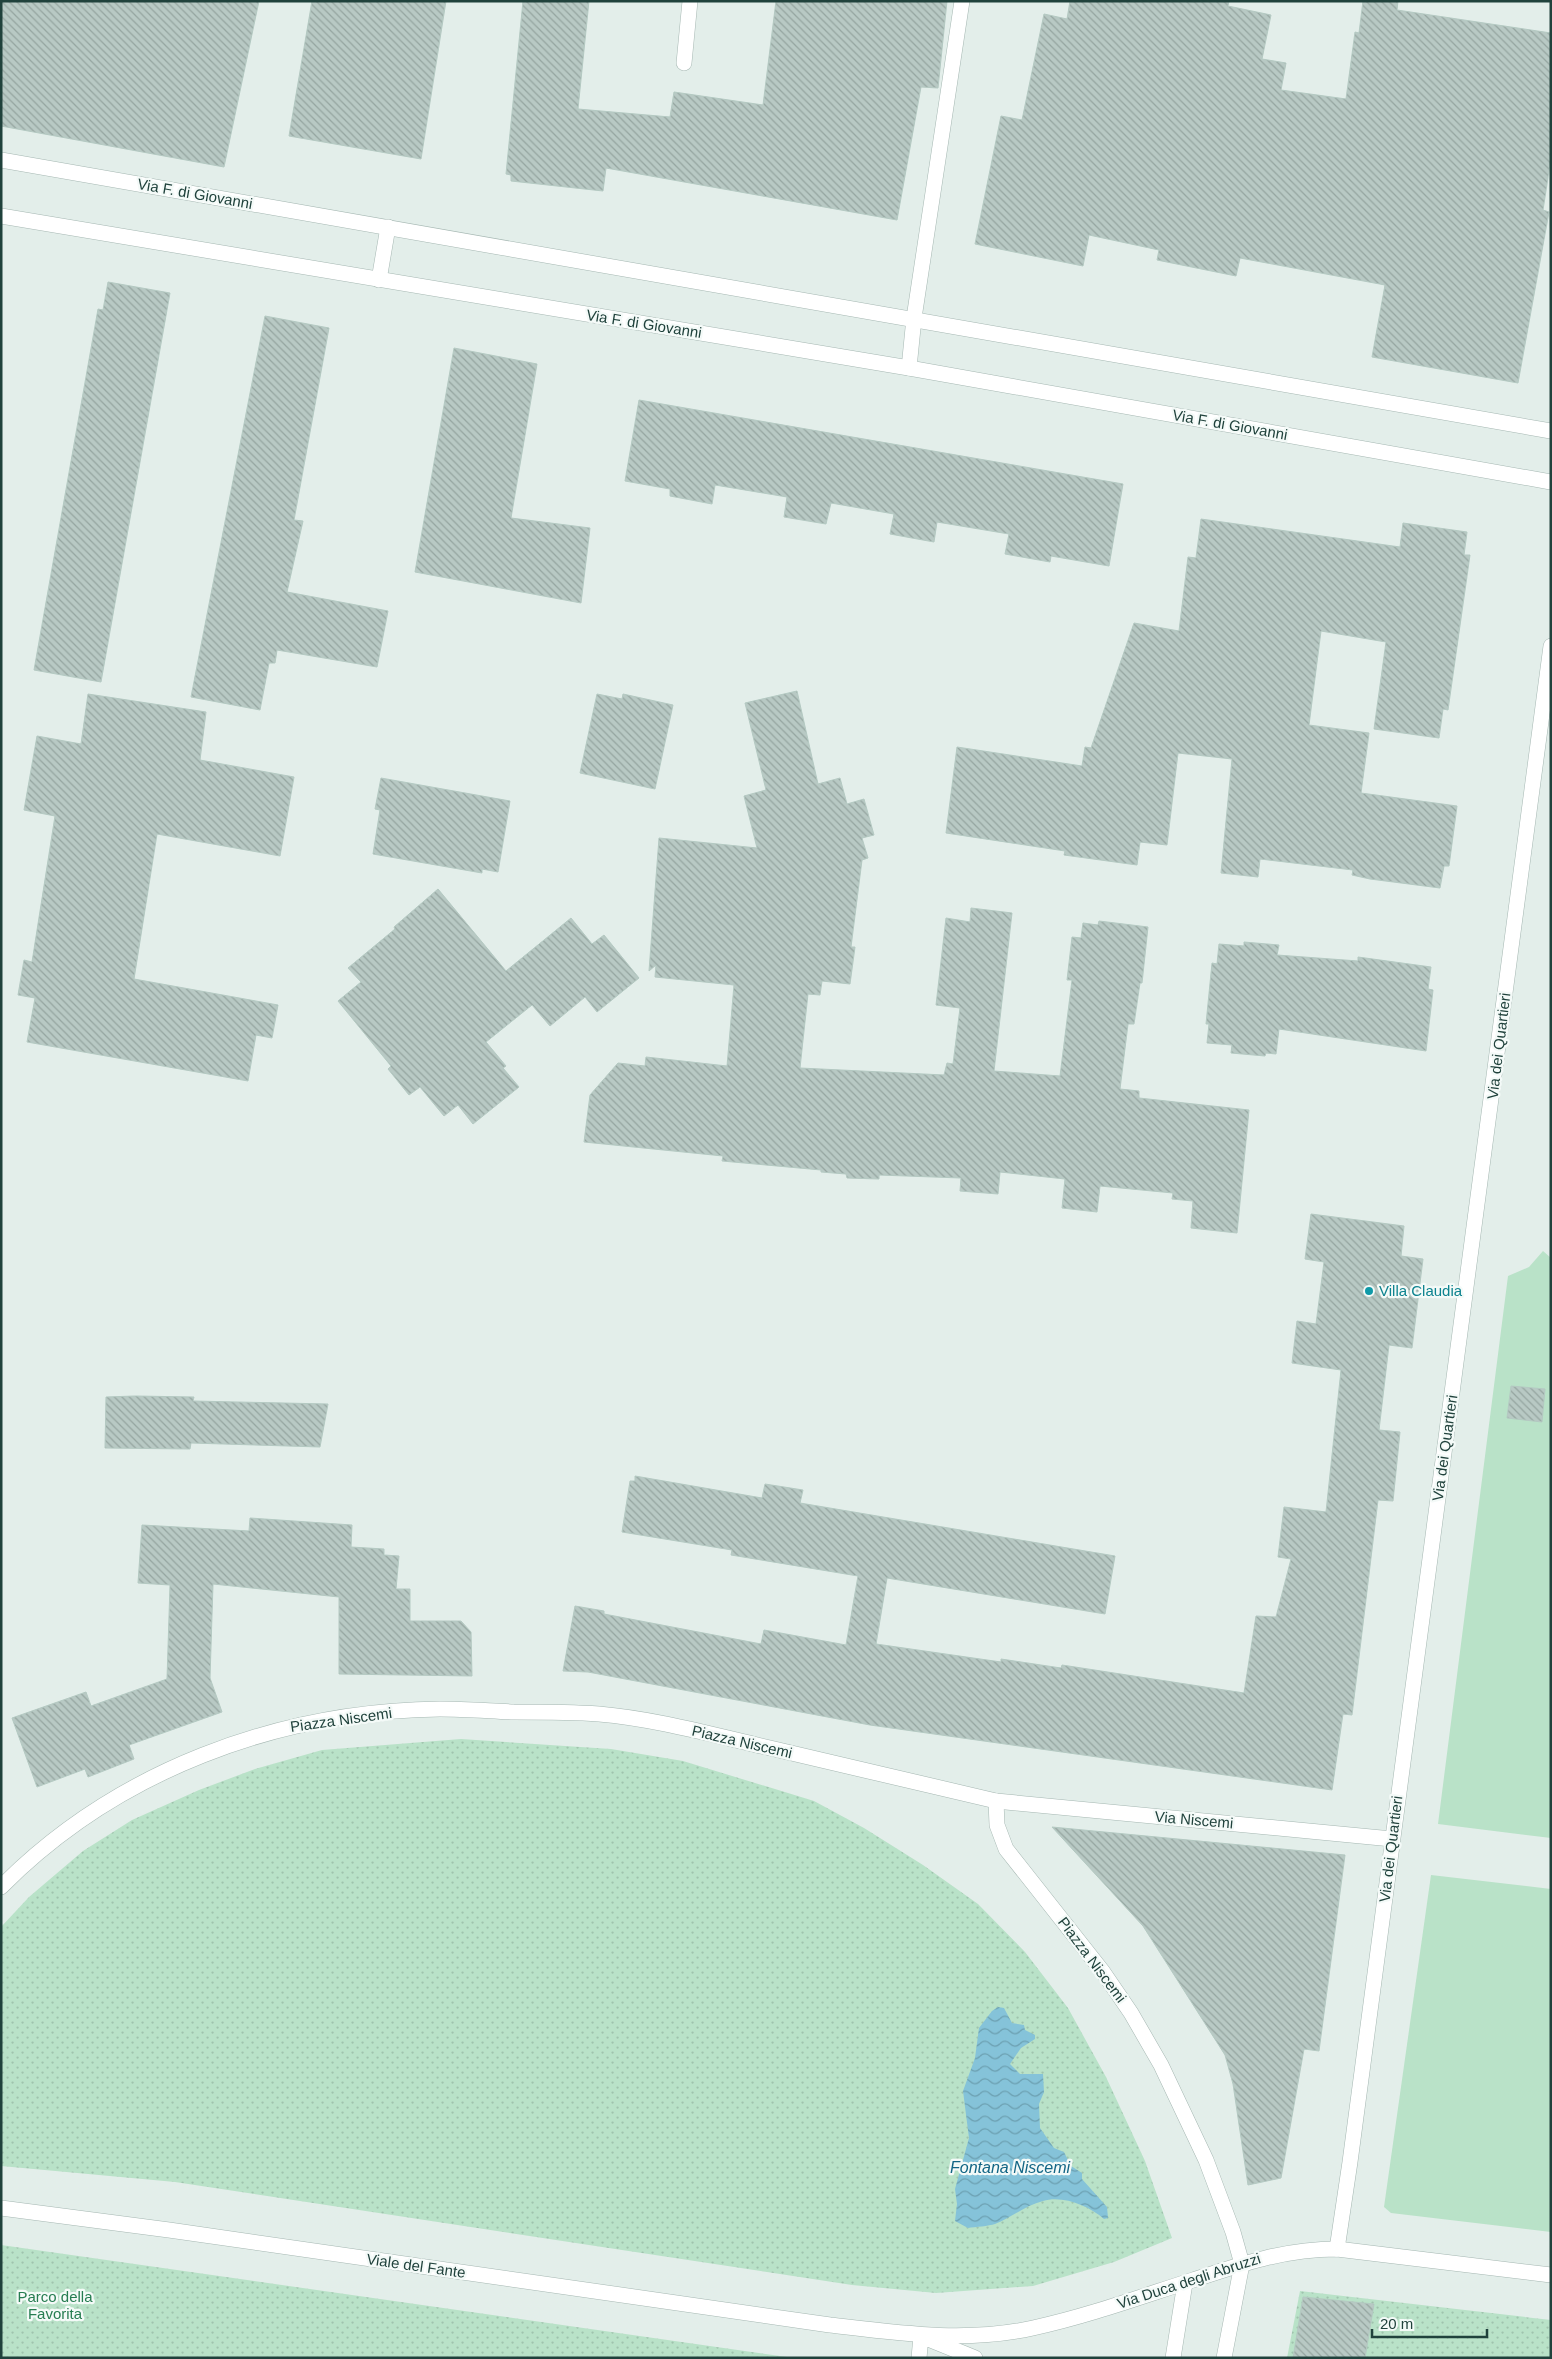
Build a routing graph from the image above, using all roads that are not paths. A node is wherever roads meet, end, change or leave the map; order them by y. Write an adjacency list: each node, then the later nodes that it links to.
1 (690, 1): 3 (street)
2 (962, 1): 8 (street)
3 (684, 63)
4 (1, 160): 6 (street, Via F. di Giovanni)
5 (1, 216): 7 (street, Via F. di Giovanni)
6 (388, 227): 7 (street); 8 (street, Via F. di Giovanni)
7 (379, 280): 9 (street, Via F. di Giovanni)
8 (914, 318): 9 (street); 10 (street, Via F. di Giovanni)
9 (909, 368): 11 (street, Via F. di Giovanni)
10 (1551, 431)
11 (1551, 482)
12 (1551, 646): 14 (street, Via dei Quartieri)
13 (996, 1801): 14 (street, Via Niscemi); 15 (street, Piazza Niscemi); 18 (street, Piazza Niscemi)
14 (1392, 1839): 17 (street, Via dei Quartieri)
15 (1, 1888)
16 (1, 2208): 21 (street, Viale del Fante)
17 (1337, 2249): 18 (street, Via Duca degli Abruzzi); 19 (street, Via Duca degli Abruzzi)
18 (1242, 2264): 20 (street, Via Duca degli Abruzzi); 26 (street)
19 (1551, 2275)
20 (1185, 2283): 22 (street, Via Duca degli Abruzzi); 25 (street)
21 (830, 2326): 22 (street, Via Duca degli Abruzzi)
22 (921, 2336): 23 (street); 24 (street)
23 (919, 2358)
24 (975, 2358)
25 (1173, 2358)
26 (1224, 2358)

